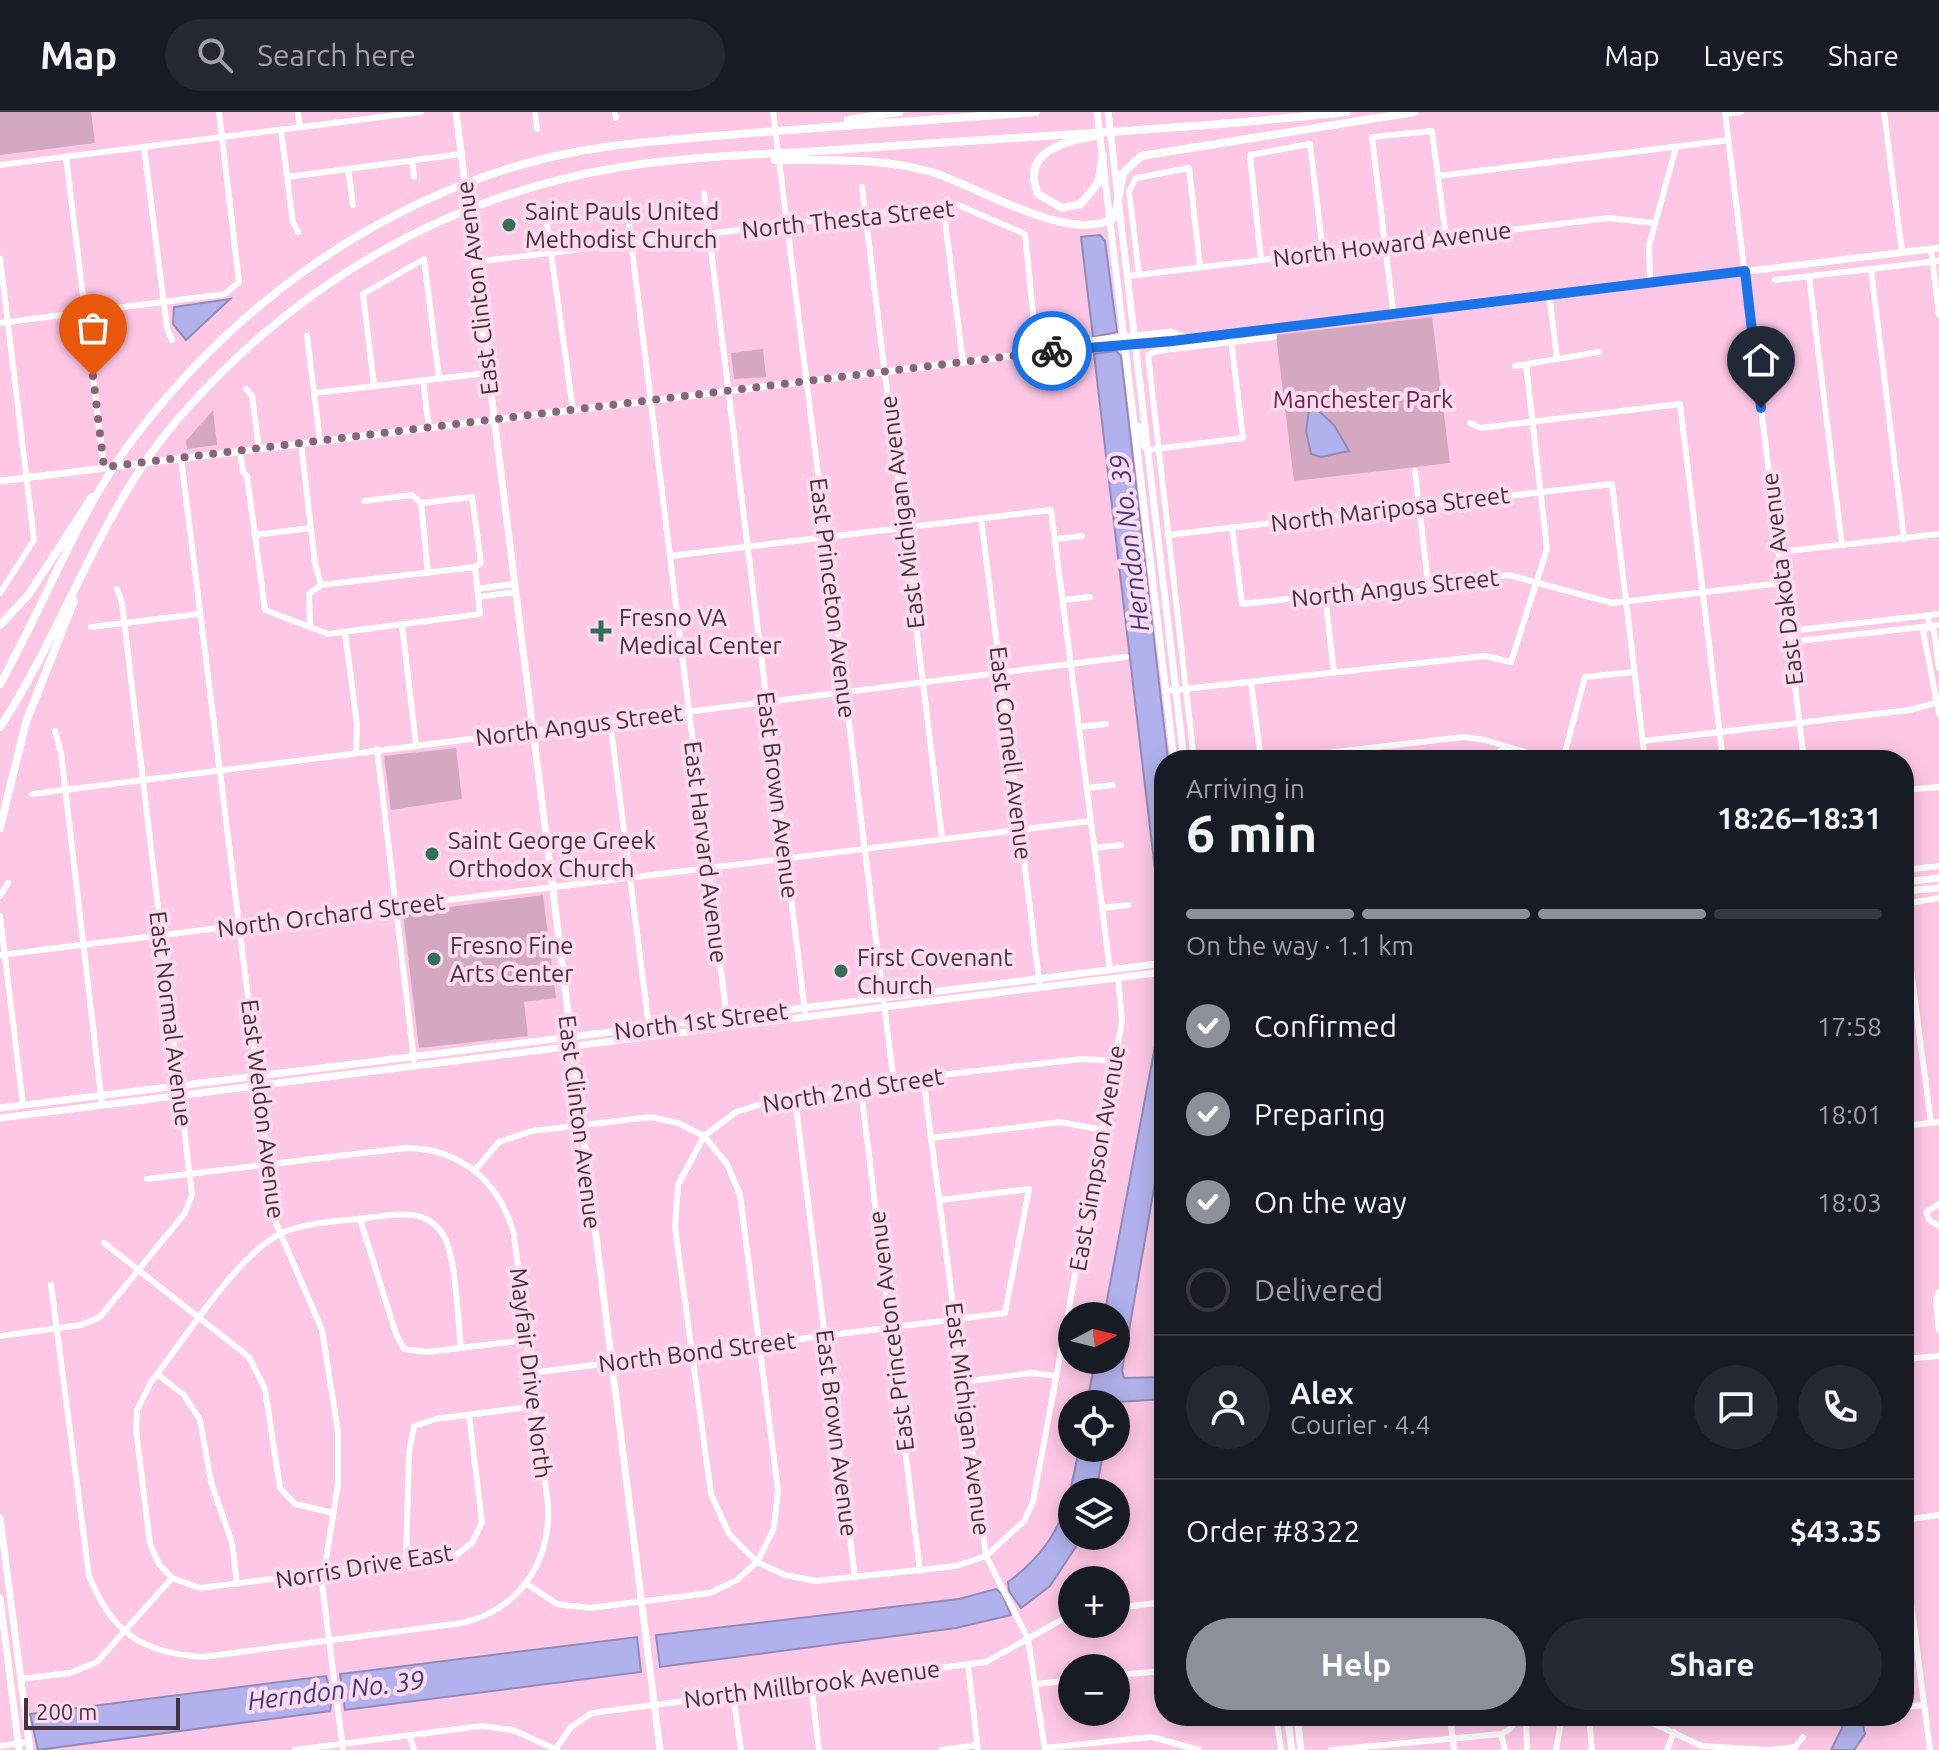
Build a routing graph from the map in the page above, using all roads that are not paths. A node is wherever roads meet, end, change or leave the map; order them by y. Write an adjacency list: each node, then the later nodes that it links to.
1 (219, 112): 22 (street)
2 (298, 112): 17 (street)
3 (421, 112): 16 (street)
4 (456, 112): 26 (main road, East Clinton Avenue)
5 (535, 112): 18 (street)
6 (773, 112): 46 (street, East Princeton Avenue)
7 (899, 112): 19 (highway)
8 (1035, 112): 19 (highway)
9 (1097, 112): 27 (main road)
10 (1108, 112): 41 (main road)
11 (1347, 112): 21 (highway)
12 (1414, 112): 41 (highway)
13 (1741, 112): 15 (street)
14 (1884, 112): 55 (street)
15 (1725, 113): 23 (street, East Dakota Avenue)
16 (375, 115): 17 (street)
17 (300, 127): 20 (street)
18 (537, 129)
19 (789, 129): 113 (highway)
20 (281, 130): 22 (street); 34 (street)
21 (1086, 135): 27 (highway); 29 (highway)
22 (222, 137): 24 (street); 69 (street)
23 (1729, 140): 25 (street); 62 (street, East Dakota Avenue)
24 (144, 147): 28 (street); 69 (street)
25 (1676, 147): 33 (street); 45 (street)
26 (461, 154): 30 (street); 59 (main road, East Clinton Avenue)
27 (1103, 156): 44 (main road)
28 (66, 157): 31 (street); 71 (street)
29 (792, 157): 44 (highway); 119 (highway)
30 (412, 161): 32 (street); 35 (street)
31 (0, 165)
32 (348, 169): 34 (street); 39 (street)
33 (1438, 176): 49 (street); 51 (street)
34 (287, 177): 47 (street)
35 (414, 177)
36 (862, 187): 42 (street, East Michigan Avenue)
37 (704, 193): 48 (street, East Brown Avenue)
38 (626, 200): 50 (street, East Harvard Avenue)
39 (353, 205)
40 (943, 205): 42 (street, North Thesta Street); 82 (street, North Thesta Street); 84 (street)
41 (1120, 206): 44 (highway); 64 (main road)
42 (865, 215): 46 (street, North Thesta Street); 87 (street, East Michigan Avenue)
43 (546, 217): 53 (street)
44 (1110, 220): 79 (main road)
45 (1654, 223): 49 (street, North Howard Avenue); 67 (street)
46 (787, 224): 48 (street, North Thesta Street); 91 (street, East Princeton Avenue)
47 (298, 232)
48 (709, 234): 50 (street, North Thesta Street); 94 (street, East Brown Avenue)
49 (1446, 237): 51 (street, North Howard Avenue)
50 (631, 243): 53 (street, North Thesta Street); 97 (street, East Harvard Avenue)
51 (1384, 245): 54 (street, North Howard Avenue); 70 (street)
52 (1935, 248): 55 (main road); 58 (street)
53 (553, 252): 59 (street, North Thesta Street); 98 (street)
54 (1323, 252): 57 (street, North Howard Avenue); 57 (street)
55 (1902, 252): 62 (main road)
56 (0, 258): 73 (street)
57 (1261, 260): 60 (street, North Howard Avenue)
58 (1936, 261): 61 (street); 72 (street)
59 (474, 262): 88 (main road, East Clinton Avenue)
60 (1200, 266): 63 (street, North Howard Avenue); 63 (street)
61 (1871, 269): 65 (street); 129 (street)
62 (1745, 271): 67 (main road); 132 (street, East Dakota Avenue)
63 (1139, 275): 64 (street, North Howard Avenue)
64 (1129, 276): 78 (main road)
65 (1809, 276): 66 (street); 130 (street)
66 (1775, 280)
67 (1650, 281): 68 (main road)
68 (1549, 293): 70 (main road); 83 (street)
69 (163, 303): 71 (street); 77 (street)
70 (1393, 311): 74 (main road)
71 (85, 313): 73 (street); 109 (street)
72 (1939, 315)
73 (4, 323): 111 (street)
74 (1230, 331): 78 (main road); 80 (street)
75 (307, 336): 95 (street)
76 (1274, 337): 80 (street)
77 (172, 340)
78 (1137, 340): 79 (main road); 106 (main road)
79 (1126, 342): 82 (main road); 96 (main road)
80 (1232, 342): 106 (street); 106 (street)
81 (1599, 352): 83 (street)
82 (1037, 353): 84 (main road)
83 (1557, 358): 85 (street)
84 (963, 362): 87 (main road)
85 (1526, 365): 86 (street); 100 (street)
86 (1515, 366)
87 (884, 372): 91 (main road); 122 (street, East Michigan Avenue)
88 (488, 373): 89 (street); 99 (main road, East Clinton Avenue)
89 (439, 378): 90 (street); 92 (street)
90 (423, 380): 92 (street); 102 (street)
91 (806, 381): 94 (main road); 127 (street, East Princeton Avenue)
92 (374, 385): 95 (street)
93 (246, 389): 105 (street)
94 (728, 392): 97 (main road); 131 (street, East Brown Avenue)
95 (315, 393): 103 (street)
96 (1132, 398): 106 (main road); 172 (main road)
97 (650, 400): 98 (main road); 133 (street, East Harvard Avenue)
98 (573, 410): 99 (main road)
99 (494, 420): 102 (main road); 140 (main road, East Clinton Avenue)
100 (1533, 422): 101 (street); 114 (street); 142 (street)
101 (1470, 423)
102 (429, 428): 103 (main road)
103 (320, 441): 104 (main road)
104 (301, 443): 105 (main road); 121 (street)
105 (259, 449): 107 (main road)
106 (1154, 449): 125 (street); 171 (main road)
107 (240, 451): 108 (main road); 124 (street)
108 (181, 458): 109 (main road); 149 (street, East Weldon Avenue)
109 (104, 467): 111 (main road)
110 (1415, 471): 117 (street)
111 (26, 477): 112 (main road); 143 (street)
112 (0, 481)
113 (105, 481): 153 (highway); 169 (highway)
114 (1541, 492): 117 (street, North Mariposa Street); 136 (street); 148 (street, North Mariposa Street)
115 (364, 501): 116 (street)
116 (421, 503): 134 (street); 135 (street)
117 (1419, 505): 120 (street, North Mariposa Street); 137 (street)
118 (981, 518): 122 (street); 128 (street); 164 (street, East Cornell Avenue)
119 (109, 522): 181 (highway); 211 (highway)
120 (1232, 527): 125 (street, North Mariposa Street); 145 (street, North Angus Street)
121 (311, 528): 124 (street); 139 (street)
122 (904, 528): 127 (street); 167 (street, East Michigan Avenue)
123 (1939, 534): 129 (street)
124 (254, 535): 158 (street)
125 (1167, 535): 170 (street)
126 (1082, 536): 128 (street)
127 (826, 538): 131 (street); 173 (street, East Princeton Avenue)
128 (1055, 539): 147 (street)
129 (1904, 539): 130 (street)
130 (1842, 545): 132 (street)
131 (748, 548): 133 (street); 174 (street, East Brown Avenue)
132 (1778, 552): 138 (street, East Dakota Avenue)
133 (670, 556): 176 (street, East Harvard Avenue)
134 (475, 567): 135 (street); 144 (street)
135 (428, 573): 139 (street)
136 (1538, 582): 137 (street, North Angus Street); 148 (street, North Angus Street); 166 (street)
137 (1428, 583): 145 (street, North Angus Street)
138 (1782, 583): 142 (street, North Angus Street); 160 (street, East Dakota Avenue)
139 (321, 585): 158 (street)
140 (514, 588): 144 (street); 184 (main road, East Clinton Avenue)
141 (117, 589): 152 (street, East Normal Avenue)
142 (1703, 592): 148 (street, North Angus Street); 185 (street)
143 (0, 593)
144 (477, 593): 154 (street)
145 (1325, 595): 166 (street)
146 (1090, 597): 147 (street)
147 (1063, 600): 162 (street)
148 (1626, 601): 165 (street)
149 (199, 614): 152 (street); 202 (street, East Weldon Avenue)
150 (1939, 614): 151 (street)
151 (1928, 615): 156 (street); 160 (street)
152 (124, 623): 157 (street); 203 (street, East Normal Avenue)
153 (0, 625)
154 (402, 625): 159 (street); 187 (street)
155 (1939, 625): 156 (street)
156 (1929, 626): 160 (street); 163 (street); 175 (street)
157 (91, 627)
158 (310, 627): 159 (street)
159 (345, 632): 201 (street)
160 (1789, 637): 179 (street, East Dakota Avenue)
161 (1126, 657): 162 (street, North Angus Street)
162 (1071, 664): 164 (street, North Angus Street); 182 (street)
163 (1939, 668)
164 (1001, 672): 167 (street, North Angus Street); 212 (street, East Cornell Avenue)
165 (1634, 672): 186 (street); 197 (street)
166 (1334, 673): 168 (street)
167 (922, 682): 173 (street, North Angus Street); 213 (street, East Michigan Avenue)
168 (1251, 682): 170 (street); 193 (street)
169 (0, 684)
170 (1186, 689): 171 (street); 192 (street)
171 (1176, 690): 172 (street); 191 (main road)
172 (1166, 691): 190 (main road)
173 (845, 692): 174 (street, North Angus Street); 215 (street, East Princeton Avenue)
174 (766, 702): 176 (street, North Angus Street); 217 (street, East Brown Avenue)
175 (1937, 703): 177 (street); 179 (street)
176 (689, 711): 178 (street, North Angus Street); 219 (street, East Harvard Avenue)
177 (1939, 714)
178 (610, 721): 184 (street, North Angus Street); 221 (street)
179 (1799, 722): 185 (street); 200 (street, East Dakota Avenue)
180 (1106, 724): 182 (street)
181 (0, 727)
182 (1079, 727): 206 (street)
183 (55, 731): 208 (street)
184 (532, 731): 187 (street, North Angus Street); 225 (main road, East Clinton Avenue)
185 (1719, 731): 186 (street); 199 (street)
186 (1643, 741): 198 (street)
187 (416, 745): 189 (street, North Angus Street)
188 (1507, 747): 194 (street); 195 (street); 196 (street)
189 (377, 749): 201 (street, North Angus Street); 232 (street)
190 (1173, 750)
191 (1183, 750)
192 (1193, 750)
193 (1261, 750)
194 (1350, 750)
195 (1502, 750)
196 (1517, 750)
197 (1566, 750)
198 (1644, 750)
199 (1722, 750)
200 (1803, 750)
201 (356, 752): 202 (street, North Angus Street)
202 (219, 770): 203 (street, North Angus Street); 235 (street, East Weldon Avenue)
203 (142, 780): 208 (street, North Angus Street); 236 (street, East Normal Avenue)
204 (1113, 785): 206 (street)
205 (1939, 787): 207 (street)
206 (1087, 788): 210 (street)
207 (1914, 789)
208 (66, 790): 209 (street, North Angus Street); 237 (street)
209 (32, 794)
210 (1091, 821): 212 (street, North Orchard Street); 216 (street)
211 (0, 828)
212 (1020, 829): 213 (street, North Orchard Street); 243 (street, East Cornell Avenue)
213 (942, 838): 215 (street, North Orchard Street)
214 (1121, 845): 216 (street)
215 (864, 848): 217 (street, North Orchard Street); 246 (street, East Princeton Avenue)
216 (1094, 848): 233 (street)
217 (786, 858): 219 (street, North Orchard Street); 247 (street, East Brown Avenue)
218 (1939, 866): 220 (street)
219 (708, 868): 221 (street, North Orchard Street); 248 (street, East Harvard Avenue)
220 (1914, 869)
221 (630, 876): 225 (street, North Orchard Street); 249 (street)
222 (1939, 878): 223 (main road)
223 (1914, 881)
224 (8, 883): 228 (street)
225 (551, 887): 232 (street, North Orchard Street); 252 (main road, East Clinton Avenue)
226 (1939, 888): 227 (main road)
227 (1914, 890)
228 (0, 896)
229 (1939, 898): 230 (street)
230 (1914, 902)
231 (1128, 905): 233 (street)
232 (396, 907): 235 (street, North Orchard Street); 254 (street)
233 (1102, 908): 240 (street)
234 (0, 916): 238 (street)
235 (240, 926): 236 (street, North Orchard Street); 257 (street, East Weldon Avenue)
236 (159, 937): 237 (street, North Orchard Street); 259 (street, East Normal Avenue)
237 (85, 945): 238 (street, North Orchard Street); 262 (street)
238 (2, 955): 263 (street)
239 (1154, 964): 240 (main road, North 1st Street)
240 (1110, 970): 243 (main road, North 1st Street); 245 (main road)
241 (1154, 973): 242 (main road, North 1st Street)
242 (1118, 978): 245 (main road, North 1st Street); 255 (street, East Simpson Avenue)
243 (1040, 983): 245 (main road, North 1st Street); 246 (main road, North 1st Street)
244 (1914, 983): 266 (street)
245 (1059, 985)
246 (884, 1003): 247 (main road, North 1st Street); 258 (street, East Princeton Avenue)
247 (805, 1012): 248 (main road, North 1st Street); 250 (main road, North 1st Street)
248 (727, 1018): 249 (main road, North 1st Street); 250 (street, East Harvard Avenue)
249 (649, 1027): 251 (main road); 252 (main road, North 1st Street)
250 (728, 1027): 251 (main road, North 1st Street)
251 (662, 1035): 253 (main road, North 1st Street)
252 (570, 1037): 253 (main road, East Clinton Avenue); 254 (main road, North 1st Street)
253 (571, 1047): 254 (main road, North 1st Street); 267 (main road, East Clinton Avenue)
254 (414, 1060): 257 (main road, North 1st Street)
255 (1115, 1061): 256 (street, North 2nd Street); 269 (street, East Simpson Avenue)
256 (923, 1077): 258 (street, North 2nd Street); 271 (street, East Michigan Avenue)
257 (258, 1080): 259 (main road, North 1st Street); 272 (street, East Weldon Avenue)
258 (894, 1084): 260 (street, North 2nd Street)
259 (180, 1090): 262 (main road, North 1st Street); 274 (street, East Normal Avenue)
260 (861, 1090): 261 (street, North 2nd Street); 287 (street, East Princeton Avenue)
261 (795, 1098): 270 (street, North 2nd Street); 291 (street, East Brown Avenue)
262 (102, 1099): 263 (main road, North 1st Street); 265 (main road, North 1st Street)
263 (23, 1105): 264 (main road, North 1st Street)
264 (0, 1108)
265 (0, 1118)
266 (1935, 1123): 268 (street)
267 (581, 1125): 270 (street); 273 (street); 298 (main road, East Clinton Avenue)
268 (1914, 1125)
269 (1103, 1130): 271 (street); 301 (street, East Simpson Avenue)
270 (704, 1136): 293 (street); 295 (street)
271 (931, 1138): 276 (street, East Michigan Avenue)
272 (267, 1164): 273 (street); 274 (street); 280 (street, East Weldon Avenue)
273 (475, 1170): 292 (street, Mayfair Drive North)
274 (191, 1174): 275 (street); 282 (street, East Normal Avenue)
275 (147, 1179)
276 (940, 1200): 286 (street, East Michigan Avenue); 286 (street, North Bond Street)
277 (1939, 1204): 279 (street)
278 (360, 1219): 280 (street); 294 (street); 294 (street)
279 (1939, 1226)
280 (279, 1234): 285 (street); 305 (street, East Weldon Avenue)
281 (104, 1243): 282 (street)
282 (139, 1271): 285 (street); 288 (street, East Normal Avenue)
283 (51, 1285): 288 (street)
284 (1939, 1292): 289 (street)
285 (200, 1318): 300 (street); 305 (street)
286 (955, 1320): 287 (street, North Bond Street); 302 (street, East Michigan Avenue)
287 (890, 1328): 291 (street, North Bond Street); 312 (street, East Princeton Avenue)
288 (56, 1329): 290 (street, East Normal Avenue); 325 (street)
289 (1939, 1330)
290 (0, 1336)
291 (825, 1336): 293 (street, North Bond Street); 315 (street, East Brown Avenue)
292 (526, 1340): 294 (street); 299 (street, Mayfair Drive North)
293 (758, 1344): 295 (street, North Bond Street); 310 (street)
294 (461, 1347)
295 (692, 1352): 298 (street, North Bond Street); 310 (street)
296 (1939, 1356): 297 (street)
297 (1914, 1358)
298 (611, 1362): 299 (street, North Bond Street); 319 (main road, East Clinton Avenue)
299 (531, 1373): 303 (street, Mayfair Drive North)
300 (157, 1374): 314 (street); 316 (street)
301 (1057, 1376): 302 (street); 309 (street, East Simpson Avenue)
302 (962, 1382): 309 (street, East Michigan Avenue)
303 (536, 1406): 304 (street); 317 (street, Mayfair Drive North)
304 (469, 1415): 311 (street); 311 (street, Norris Drive East)
305 (333, 1513): 313 (street, East Weldon Avenue)
306 (1939, 1515): 308 (street)
307 (0, 1518): 331 (main road)
308 (1914, 1519)
309 (986, 1556): 312 (street); 326 (street, East Michigan Avenue)
310 (757, 1562): 315 (street); 319 (street)
311 (406, 1563): 313 (street, Norris Drive East)
312 (920, 1571): 315 (street)
313 (322, 1574): 316 (street, Norris Drive East); 327 (street, East Weldon Avenue)
314 (172, 1578): 316 (street, Norris Drive East); 325 (street)
315 (855, 1578)
316 (237, 1584)
317 (527, 1584): 319 (street); 327 (street)
318 (0, 1598): 322 (main road)
319 (642, 1602): 336 (main road, East Clinton Avenue)
320 (1154, 1603): 321 (street)
321 (1130, 1606)
322 (2, 1614): 331 (main road); 355 (main road)
323 (1058, 1622): 326 (street, North Millbrook Avenue)
324 (1914, 1627): 337 (street)
325 (124, 1634): 327 (street); 331 (street)
326 (1028, 1639): 328 (street, North Millbrook Avenue); 333 (street, East Michigan Avenue)
327 (329, 1640): 356 (street, East Weldon Avenue)
328 (968, 1665): 334 (street, North Millbrook Avenue); 358 (street)
329 (1154, 1672): 330 (street)
330 (1130, 1674)
331 (20, 1679): 354 (main road)
332 (1058, 1682): 333 (street)
333 (1037, 1684): 360 (street, East Michigan Avenue)
334 (811, 1685): 335 (street, North Millbrook Avenue); 366 (street)
335 (733, 1694): 336 (street, North Millbrook Avenue); 365 (street)
336 (654, 1704): 359 (street, North Millbrook Avenue); 364 (main road, East Clinton Avenue)
337 (1924, 1705): 338 (street); 381 (street)
338 (1914, 1706)
339 (1277, 1726): 369 (street)
340 (1288, 1726): 370 (main road)
341 (1298, 1726): 371 (main road)
342 (1452, 1726): 350 (street)
343 (1513, 1726): 349 (street)
344 (1522, 1726): 375 (street)
345 (1560, 1726): 376 (street)
346 (1590, 1726): 377 (street)
347 (1660, 1726): 348 (street)
348 (1674, 1732): 378 (street); 379 (street)
349 (1501, 1734): 350 (street); 374 (street)
350 (1453, 1736): 357 (street); 373 (street)
351 (410, 1737): 356 (street); 359 (street); 363 (street)
352 (1803, 1737): 361 (street)
353 (3, 1746): 355 (street)
354 (29, 1746): 355 (street)
355 (18, 1747)
356 (343, 1747): 362 (street)
357 (1383, 1747): 372 (street)
358 (978, 1748): 367 (street)
359 (556, 1749)
360 (1045, 1749): 368 (street)
361 (1796, 1749): 380 (street)
362 (295, 1750)
363 (414, 1750)
364 (660, 1750)
365 (741, 1750)
366 (819, 1750)
367 (941, 1750)
368 (1199, 1750)
369 (1281, 1750)
370 (1292, 1750)
371 (1301, 1750)
372 (1331, 1750)
373 (1454, 1750)
374 (1505, 1750)
375 (1527, 1750)
376 (1556, 1750)
377 (1592, 1750)
378 (1667, 1750)
379 (1731, 1750): 380 (street)
380 (1769, 1750)
381 (1930, 1750)

